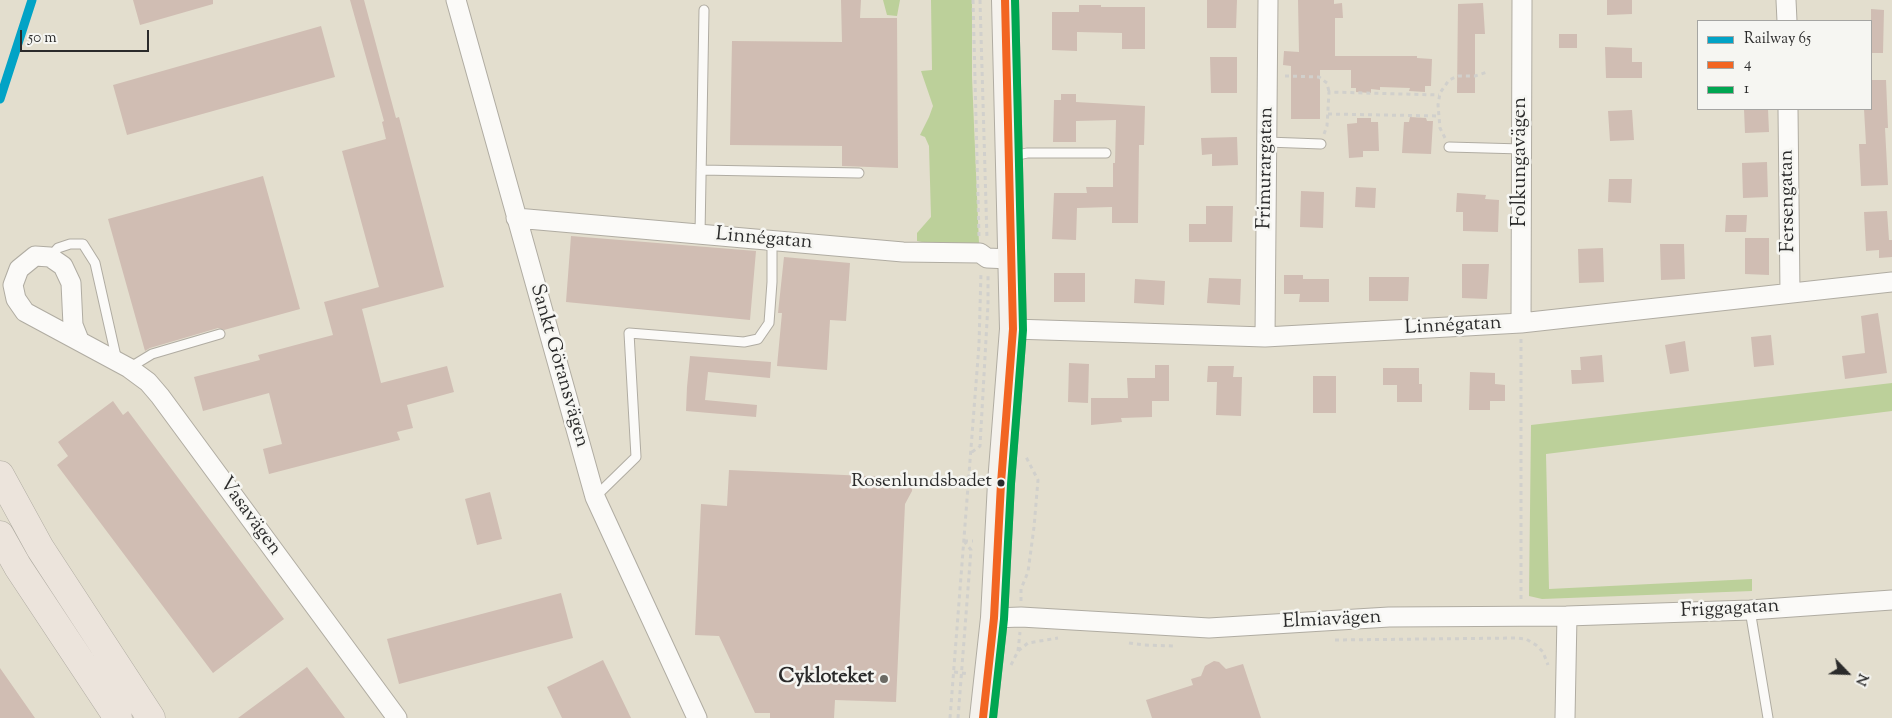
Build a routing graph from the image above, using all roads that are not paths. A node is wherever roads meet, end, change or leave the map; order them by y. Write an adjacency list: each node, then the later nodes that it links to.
1 (456, 0): 17 (street, Sankt Göransvägen)
2 (1005, 0): 14 (street)
3 (1268, 0): 9 (street, Frimurargatan)
4 (1522, 0): 12 (street, Folkungavägen)
5 (1786, 0): 7 (street)
6 (704, 10): 15 (lane)
7 (1787, 20)
8 (1788, 110): 23 (street, Fersengatan)
9 (1267, 142): 10 (lane); 27 (street, Frimurargatan)
10 (1321, 144)
11 (1450, 147): 12 (lane)
12 (1522, 149): 24 (street, Folkungavägen)
13 (1106, 153): 14 (lane)
14 (1008, 158): 21 (street)
15 (701, 170): 16 (lane); 18 (lane)
16 (859, 173)
17 (516, 218): 18 (street, Linnégatan); 31 (street, Sankt Göransvägen)
18 (700, 234): 19 (street, Linnégatan)
19 (772, 241): 21 (street, Linnégatan); 31 (lane)
20 (50, 257): 28 (street); 28 (street, Vasavägen); 29 (lane)
21 (992, 257): 25 (street)
22 (1892, 282): 23 (street, Linnégatan)
23 (1790, 293): 24 (street, Linnégatan)
24 (1521, 323): 27 (street, Linnégatan)
25 (1013, 328): 27 (street, Linnégatan); 36 (street)
26 (220, 334): 29 (lane)
27 (1265, 337)
28 (79, 340): 29 (street, Vasavägen)
29 (123, 365): 39 (street, Vasavägen)
30 (0, 476): 38 (highway)
31 (595, 498): 40 (street, Sankt Göransvägen)
32 (0, 535): 37 (highway)
33 (1892, 600): 34 (street, Friggagatan)
34 (1750, 610): 35 (street, Friggagatan); 43 (lane)
35 (1568, 616): 36 (street, Elmiavägen); 42 (street)
36 (994, 618): 41 (street)
37 (118, 718)
38 (152, 718)
39 (397, 718)
40 (697, 718)
41 (983, 718)
42 (1566, 718)
43 (1768, 718)

